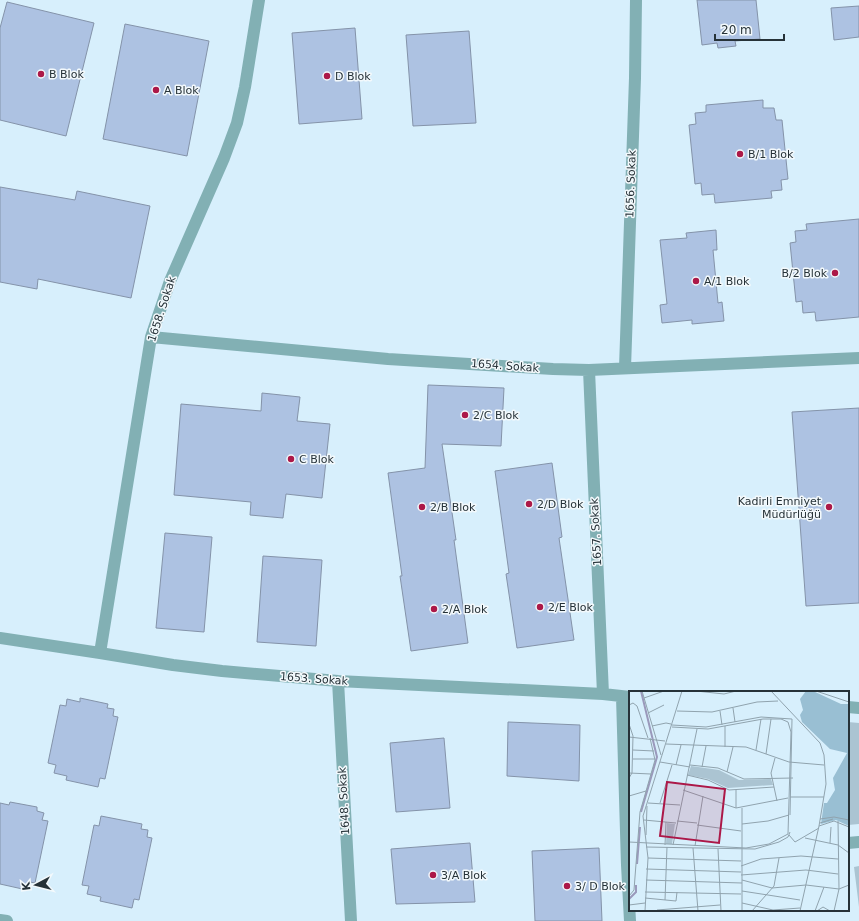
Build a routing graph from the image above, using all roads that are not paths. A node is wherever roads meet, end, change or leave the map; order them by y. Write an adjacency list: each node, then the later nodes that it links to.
1 (259, 0): 3 (street, 1658. Sokak)
2 (636, 0): 5 (street, 1656. Sokak)
3 (151, 337): 6 (street, 1654. Sokak); 8 (street, 1658. Sokak)
4 (859, 358): 5 (street, 1654. Sokak)
5 (625, 368): 6 (street, 1654. Sokak)
6 (589, 370): 10 (street, 1657. Sokak)
7 (0, 638): 8 (street, 1653. Sokak)
8 (100, 653): 9 (street, 1653. Sokak)
9 (338, 681): 10 (street, 1653. Sokak); 20 (street, 1648. Sokak)
10 (604, 694): 11 (street, 1653. Sokak)
11 (626, 697): 16 (street)
12 (849, 707): 13 (street)
13 (859, 708)
14 (859, 842): 15 (street)
15 (849, 843)
16 (629, 865)
17 (630, 911): 21 (street)
18 (0, 920): 19 (street)
19 (7, 921)
20 (351, 921)
21 (630, 921)

